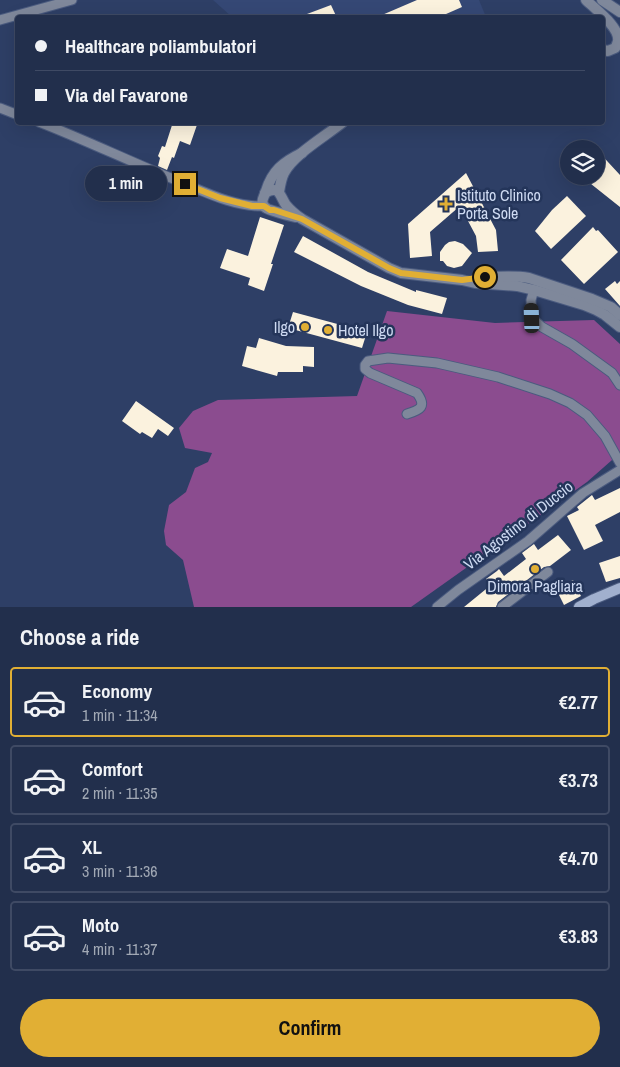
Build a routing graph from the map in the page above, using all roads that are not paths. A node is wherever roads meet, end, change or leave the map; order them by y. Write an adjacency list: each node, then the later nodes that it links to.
1 (72, 0): 5 (street)
2 (586, 0): 6 (street)
3 (602, 0): 4 (street)
4 (620, 12)
5 (18, 15)
6 (602, 15)
7 (15, 16): 9 (street)
8 (605, 18): 10 (street)
9 (0, 20)
10 (605, 50)
11 (0, 108): 12 (street)
12 (15, 113)
13 (46, 125): 18 (street)
14 (339, 125): 15 (street)
15 (302, 153): 16 (street); 17 (street)
16 (265, 193): 17 (street); 18 (street)
17 (281, 196): 19 (street); 20 (street)
18 (264, 206): 19 (street)
19 (274, 210): 20 (street)
20 (302, 219): 21 (street)
21 (462, 280): 22 (street); 23 (street)
22 (534, 290): 24 (street); 25 (street)
23 (620, 315)
24 (620, 327)
25 (620, 385)
26 (407, 414): 27 (street)
27 (620, 463)
28 (620, 470): 31 (street, Via Agostino di Duccio)
29 (548, 572): 32 (street)
30 (620, 588): 33 (main road)
31 (437, 607)
32 (502, 607)
33 (579, 607)

